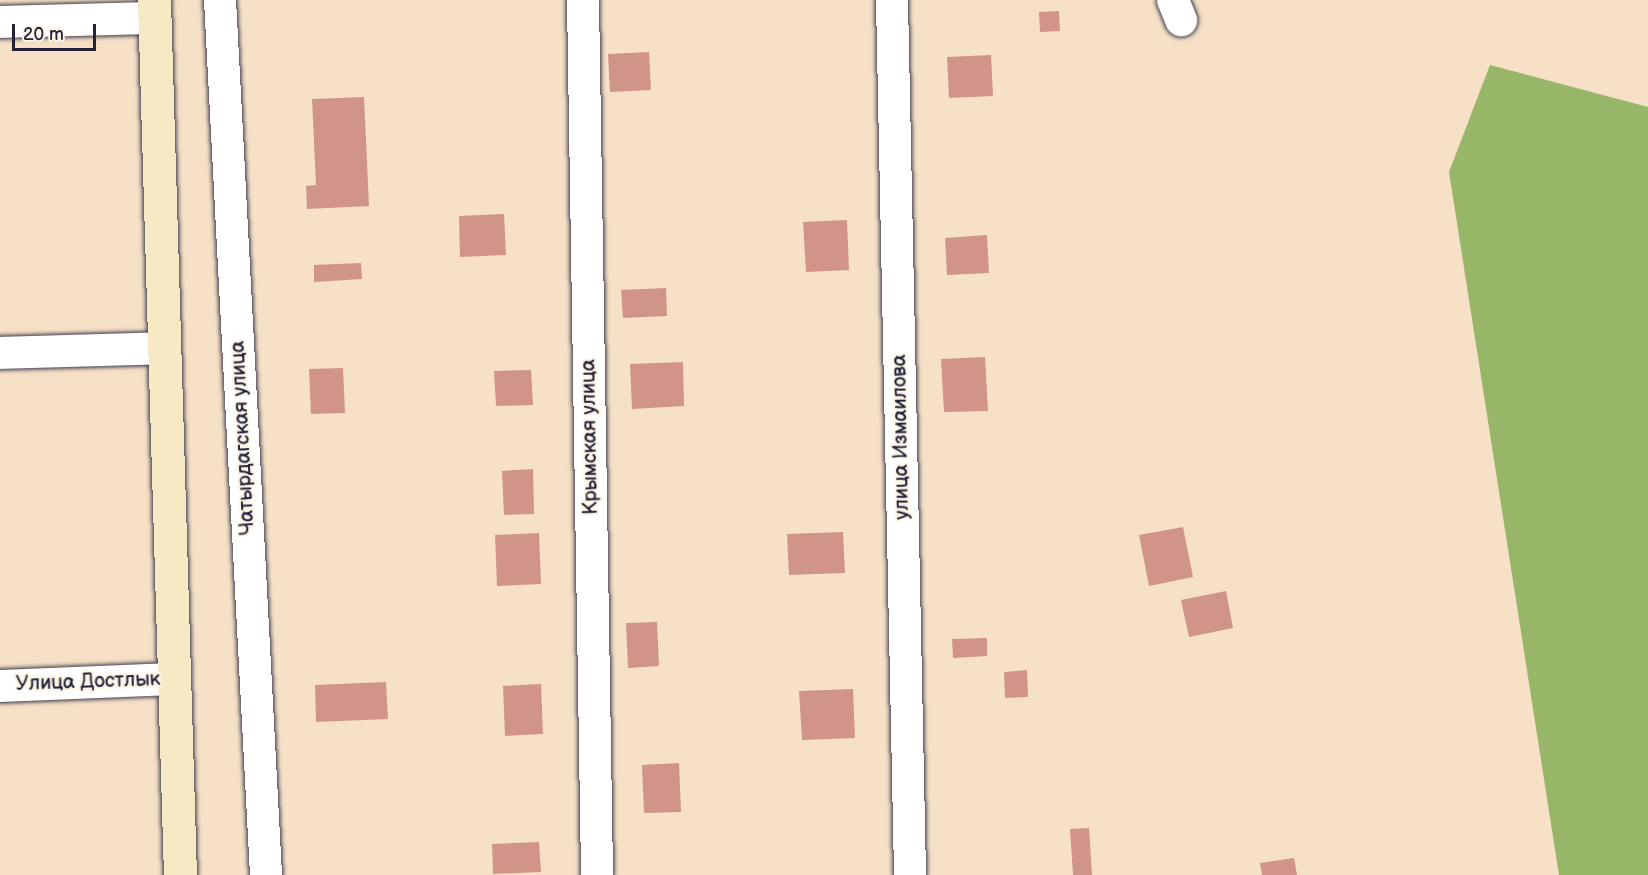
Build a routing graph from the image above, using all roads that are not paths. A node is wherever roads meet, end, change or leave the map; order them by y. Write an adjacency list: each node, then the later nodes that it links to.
1 (220, 0): 11 (street, Чатырдагская улица)
2 (584, 0): 12 (street, Крымская улица)
3 (892, 0): 13 (street, улица Измаилова)
4 (154, 9): 5 (street); 6 (main road)
5 (0, 21)
6 (164, 348): 7 (street); 8 (main road)
7 (0, 353)
8 (175, 679): 9 (street, Улица Достлык); 10 (main road)
9 (0, 686)
10 (180, 875)
11 (266, 875)
12 (597, 875)
13 (910, 875)

